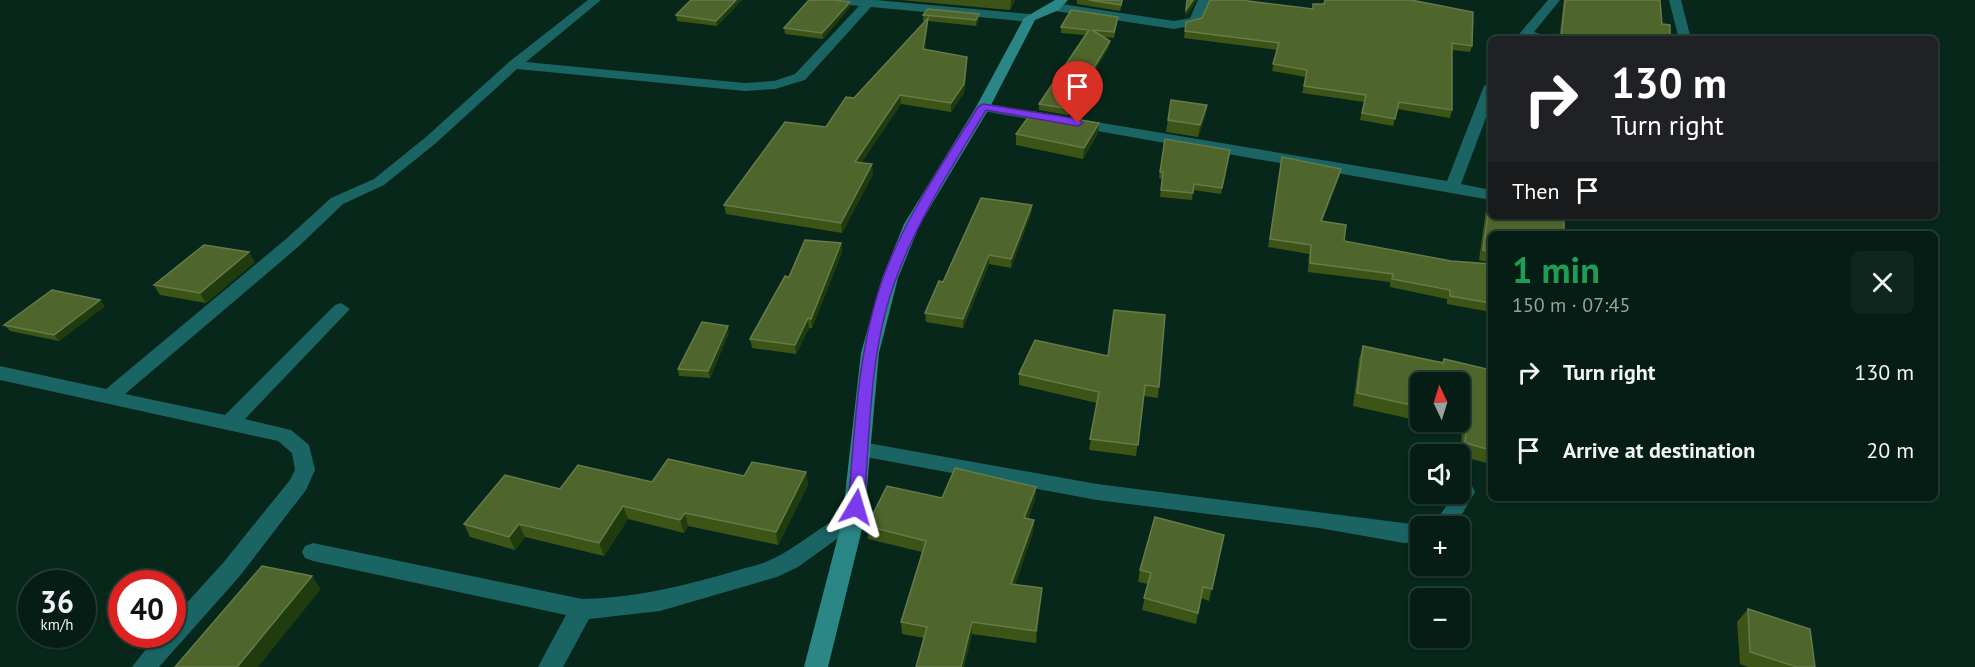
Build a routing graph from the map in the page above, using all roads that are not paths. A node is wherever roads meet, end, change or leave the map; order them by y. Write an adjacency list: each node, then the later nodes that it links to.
1 (595, 0): 11 (street)
2 (837, 0): 6 (street)
3 (1204, 0): 7 (street)
4 (1554, 0): 9 (street)
5 (1676, 0): 10 (street)
6 (868, 3): 8 (street); 11 (street)
7 (1058, 4): 8 (street)
8 (1030, 18): 13 (street)
9 (1523, 36)
10 (1684, 36)
11 (514, 65): 18 (street)
12 (1488, 94): 14 (street)
13 (983, 107): 14 (street); 20 (street)
14 (1452, 187): 15 (street)
15 (1488, 194)
16 (341, 309): 19 (street)
17 (0, 374): 18 (street)
18 (109, 397): 19 (street)
19 (229, 423): 27 (street)
20 (862, 450): 23 (street); 24 (street)
21 (1460, 504): 22 (street)
22 (1451, 516)
23 (853, 520): 26 (street); 29 (street)
24 (1410, 534)
25 (313, 552): 26 (street)
26 (582, 609): 28 (street)
27 (144, 667)
28 (550, 667)
29 (816, 667)

